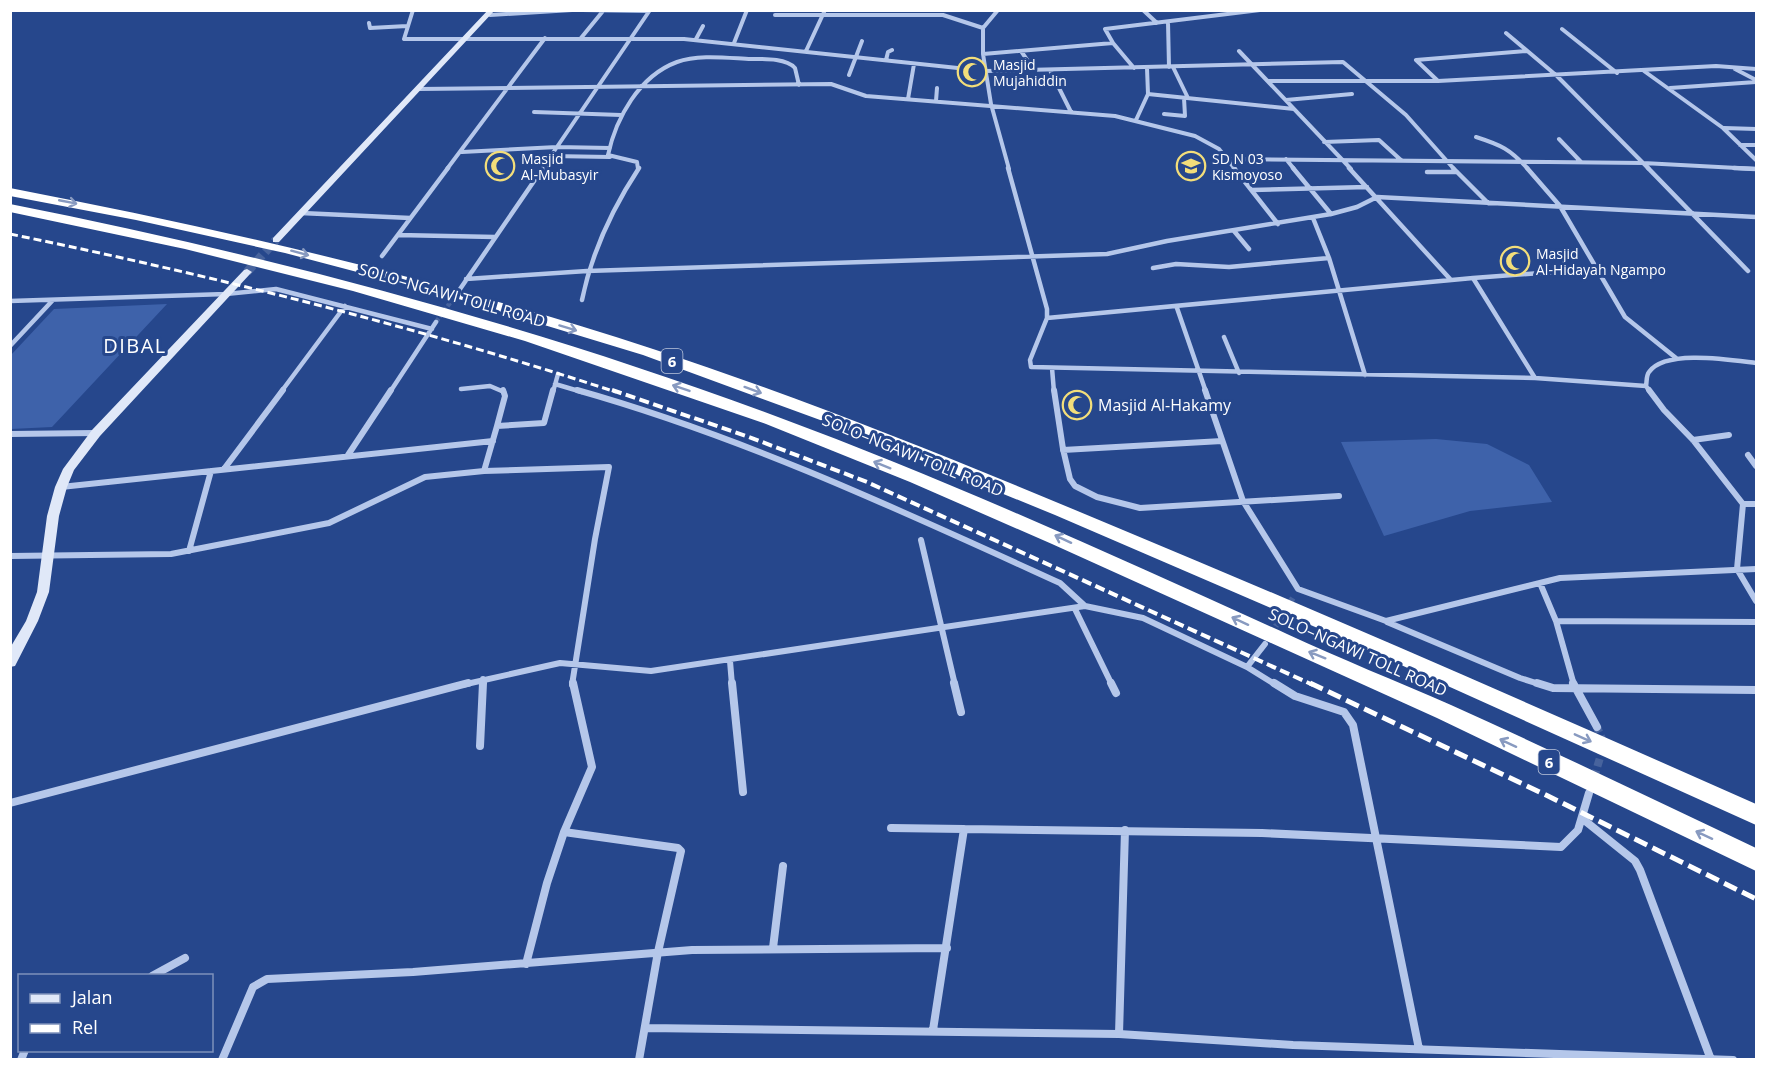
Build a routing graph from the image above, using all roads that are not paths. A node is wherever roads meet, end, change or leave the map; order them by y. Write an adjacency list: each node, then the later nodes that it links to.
1 (413, 10): 17 (street)
2 (572, 10): 10 (street)
3 (582, 10): 8 (street)
4 (747, 10): 28 (street)
5 (998, 10): 19 (street)
6 (1143, 10): 16 (street)
7 (1260, 10): 14 (street)
8 (603, 11): 9 (street); 24 (street)
9 (650, 11): 22 (street)
10 (491, 13): 25 (street)
11 (825, 13): 12 (street); 13 (street); 32 (street)
12 (943, 13): 19 (street)
13 (776, 15)
14 (1168, 22): 16 (street); 43 (street)
15 (369, 23): 17 (street)
16 (1157, 23): 29 (street)
17 (407, 26): 25 (street)
18 (703, 26): 26 (street)
19 (983, 28): 36 (street)
20 (1562, 29): 51 (street)
21 (1506, 33): 35 (street)
22 (631, 37): 24 (street); 26 (street); 59 (street)
23 (545, 38): 24 (street); 25 (street); 61 (street)
24 (581, 38)
25 (468, 39): 64 (street)
26 (696, 39): 28 (street)
27 (862, 40): 37 (street)
28 (734, 43): 30 (street)
29 (1113, 43): 33 (street); 44 (street)
30 (795, 50): 32 (street); 39 (street)
31 (892, 50): 38 (street)
32 (806, 51): 37 (street)
33 (1021, 51): 36 (street); 47 (street)
34 (1239, 51): 41 (street)
35 (1527, 51): 53 (street); 56 (street)
36 (983, 54): 49 (street)
37 (856, 57): 38 (street); 52 (street)
38 (886, 60): 40 (street)
39 (785, 62): 58 (street); 60 (street)
40 (914, 64): 49 (street); 68 (street)
41 (1253, 65): 43 (street); 54 (street); 55 (street)
42 (1730, 66): 46 (street); 50 (street); 57 (street)
43 (1171, 67): 45 (street); 67 (street)
44 (1134, 68): 45 (street); 48 (street)
45 (1147, 68): 65 (street)
46 (1756, 69)
47 (1034, 70): 48 (street); 49 (street)
48 (1050, 70): 74 (street)
49 (986, 71): 71 (street)
50 (1643, 71): 51 (street); 63 (street)
51 (1617, 73): 53 (street)
52 (849, 75)
53 (1557, 76): 56 (street); 99 (street)
54 (1365, 80): 55 (street); 56 (street); 96 (street)
55 (1269, 81): 69 (street)
56 (1438, 81)
57 (1756, 81): 63 (street)
58 (799, 85): 60 (street); 68 (street)
59 (598, 87): 60 (street); 61 (street); 75 (street)
60 (645, 87): 77 (street)
61 (507, 88): 64 (street); 88 (street)
62 (937, 88): 70 (street)
63 (1670, 88): 79 (street)
64 (419, 89): 111 (street)
65 (1148, 94): 67 (street); 78 (street)
66 (1352, 94): 69 (street)
67 (1186, 98): 72 (street); 76 (street)
68 (908, 99): 70 (street)
69 (1286, 100): 72 (street)
70 (936, 101): 71 (street)
71 (991, 104): 74 (street); 124 (street)
72 (1294, 109): 83 (street)
73 (534, 112): 75 (street)
74 (1071, 112): 78 (street)
75 (580, 113): 77 (street); 86 (street)
76 (1164, 114)
77 (621, 115): 87 (street)
78 (1136, 120): 91 (street)
79 (1723, 128): 80 (street); 84 (street)
80 (1756, 129)
81 (1476, 137): 97 (street)
82 (1559, 139): 98 (street)
83 (1324, 142): 94 (street); 95 (street)
84 (1740, 145): 85 (street); 93 (street)
85 (1756, 145)
86 (557, 147): 87 (street); 88 (street); 89 (street)
87 (610, 148): 90 (street)
88 (462, 152): 115 (street)
89 (551, 156): 90 (street); 120 (street)
90 (610, 157): 128 (street)
91 (1227, 159): 92 (street); 105 (street)
92 (1286, 159): 94 (street); 104 (street)
93 (1756, 159)
94 (1340, 160): 95 (street); 103 (street)
95 (1402, 161): 96 (street)
96 (1446, 161): 97 (street); 102 (street)
97 (1520, 161): 98 (street); 109 (street)
98 (1581, 162): 99 (street)
99 (1643, 163): 100 (street); 112 (street)
100 (1756, 169)
101 (1427, 172): 102 (street)
102 (1457, 172): 108 (street)
103 (1367, 187): 104 (street); 107 (street)
104 (1311, 189): 105 (street); 113 (street)
105 (1252, 190): 117 (street)
106 (10, 192): 206 (highway, SOLO–NGAWI TOLL ROAD / 6, one-way to 206)
107 (1377, 196): 108 (street); 113 (street); 133 (street)
108 (1488, 203): 109 (street)
109 (1560, 206): 112 (street); 127 (street)
110 (10, 208): 213 (highway, SOLO–NGAWI TOLL ROAD / 6, one-way to 110)
111 (301, 213): 115 (street); 121 (street)
112 (1691, 213): 114 (street); 129 (street)
113 (1331, 214): 116 (street)
114 (1756, 217)
115 (410, 218): 119 (street)
116 (1313, 218): 117 (street); 125 (street)
117 (1278, 224): 118 (street)
118 (1234, 231): 122 (street); 124 (street)
119 (398, 235): 120 (street); 123 (street)
120 (495, 237): 132 (street)
121 (276, 240)
122 (1249, 249)
123 (382, 256)
124 (1032, 257): 128 (street); 142 (street)
125 (1329, 258): 126 (street); 134 (street)
126 (1153, 268)
127 (1595, 269): 131 (street); 147 (street)
128 (588, 271): 132 (street); 138 (street)
129 (1748, 271)
130 (248, 272): 136 (street)
131 (1473, 278): 133 (street); 154 (street)
132 (466, 279): 135 (street)
133 (1451, 280): 134 (street)
134 (1339, 291): 141 (street); 153 (street)
135 (458, 292)
136 (226, 294): 137 (street); 140 (street); 159 (street)
137 (53, 300): 139 (street); 146 (street)
138 (582, 300)
139 (10, 301)
140 (345, 306): 144 (street); 169 (street)
141 (1178, 308): 142 (street); 150 (street)
142 (1047, 318): 149 (street)
143 (436, 322): 144 (street)
144 (432, 329): 166 (street)
145 (1224, 337): 151 (street)
146 (10, 346)
147 (1676, 358): 148 (street); 156 (street)
148 (1756, 363)
149 (1052, 368): 150 (street); 165 (street)
150 (1198, 372): 151 (street); 164 (street)
151 (1239, 373): 153 (street)
152 (558, 374): 155 (street)
153 (1365, 375): 154 (street)
154 (1535, 378): 156 (street)
155 (555, 384): 158 (street); 185 (street)
156 (1646, 386): 162 (street)
157 (460, 389): 158 (street)
158 (497, 426): 163 (street)
159 (96, 433): 160 (street); 172 (street)
160 (10, 434)
161 (1729, 435): 162 (street)
162 (1694, 440): 175 (street)
163 (493, 441): 166 (street); 171 (street)
164 (1222, 441): 165 (street); 174 (street)
165 (1063, 450): 174 (street)
166 (348, 455): 169 (street)
167 (1748, 455): 168 (street)
168 (1756, 466)
169 (224, 468): 170 (street)
170 (211, 471): 172 (street); 178 (street)
171 (484, 471): 178 (street); 194 (street)
172 (61, 487): 179 (street)
173 (1339, 496): 174 (street)
174 (1243, 501): 187 (street)
175 (1743, 504): 176 (street); 181 (street)
176 (1756, 504)
177 (921, 540): 190 (street)
178 (189, 551): 179 (street)
179 (48, 555): 180 (street); 193 (street)
180 (10, 556)
181 (1737, 569): 182 (street); 183 (street); 184 (street)
182 (1756, 569)
183 (1540, 583): 187 (street); 188 (street)
184 (1756, 601)
185 (1085, 606): 186 (street); 195 (street)
186 (1075, 609): 190 (street); 199 (street)
187 (1386, 621): 197 (street)
188 (1556, 621): 189 (street); 197 (street)
189 (1756, 622)
190 (940, 628): 192 (street); 200 (street)
191 (1265, 644): 195 (street)
192 (730, 661): 194 (street); 203 (street)
193 (10, 662)
194 (574, 662): 196 (street); 211 (street)
195 (1247, 667): 212 (street)
196 (483, 679): 202 (street); 205 (street)
197 (1575, 689): 198 (street); 201 (street)
198 (1756, 690)
199 (1116, 693)
200 (961, 712)
201 (1597, 727)
202 (480, 746)
203 (743, 792)
204 (1589, 793): 207 (street)
205 (10, 803)
206 (1756, 815)
207 (1584, 820): 212 (street); 225 (street)
208 (891, 828): 209 (street)
209 (964, 829): 210 (street); 216 (street)
210 (1125, 830): 212 (street); 223 (street)
211 (564, 832): 217 (street); 219 (street)
212 (1374, 836): 224 (street)
213 (1756, 860)
214 (783, 866): 215 (street)
215 (773, 948): 216 (street); 217 (street)
216 (947, 948): 222 (street)
217 (658, 952): 219 (street); 221 (street)
218 (185, 958): 220 (street)
219 (526, 964): 226 (street)
220 (154, 974)
221 (646, 1028): 222 (street); 227 (street)
222 (933, 1030): 223 (street)
223 (1119, 1034): 224 (street)
224 (1419, 1049): 225 (street)
225 (1710, 1057): 228 (street)
226 (222, 1059)
227 (639, 1059)
228 (1733, 1059)

